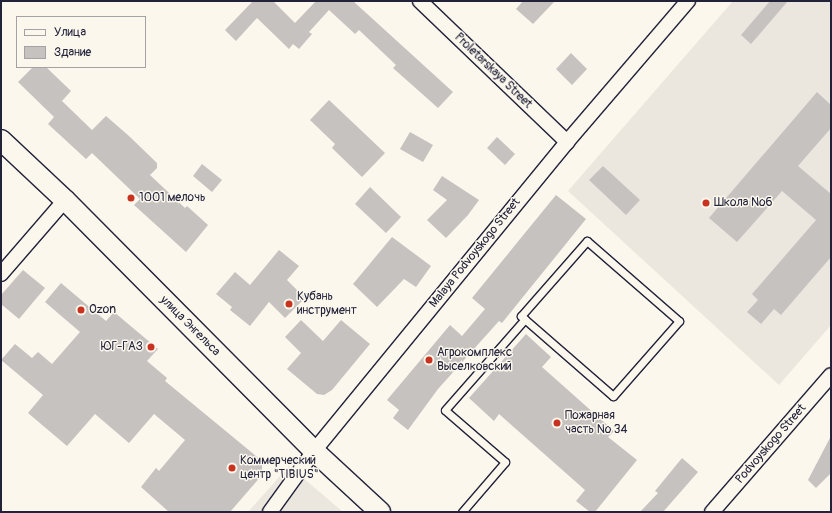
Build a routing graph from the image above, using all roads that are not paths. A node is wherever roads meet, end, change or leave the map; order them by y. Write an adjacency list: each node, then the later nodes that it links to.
1 (420, 1): 4 (street, Proletarskaya Street)
2 (688, 1): 4 (street, Malaya Podvoyskogo Street)
3 (1, 140): 5 (main road, улица Энгельса)
4 (567, 142): 9 (street, Malaya Podvoyskogo Street)
5 (65, 200): 6 (street); 9 (main road, улица Энгельса)
6 (1, 274)
7 (525, 319): 7 (lane); 12 (lane)
8 (830, 377): 13 (street, Podvoyskogo Street)
9 (314, 451): 10 (street, Malaya Podvoyskogo Street); 11 (main road, улица Энгельса)
10 (270, 512)
11 (380, 512)
12 (462, 512)
13 (712, 512)

